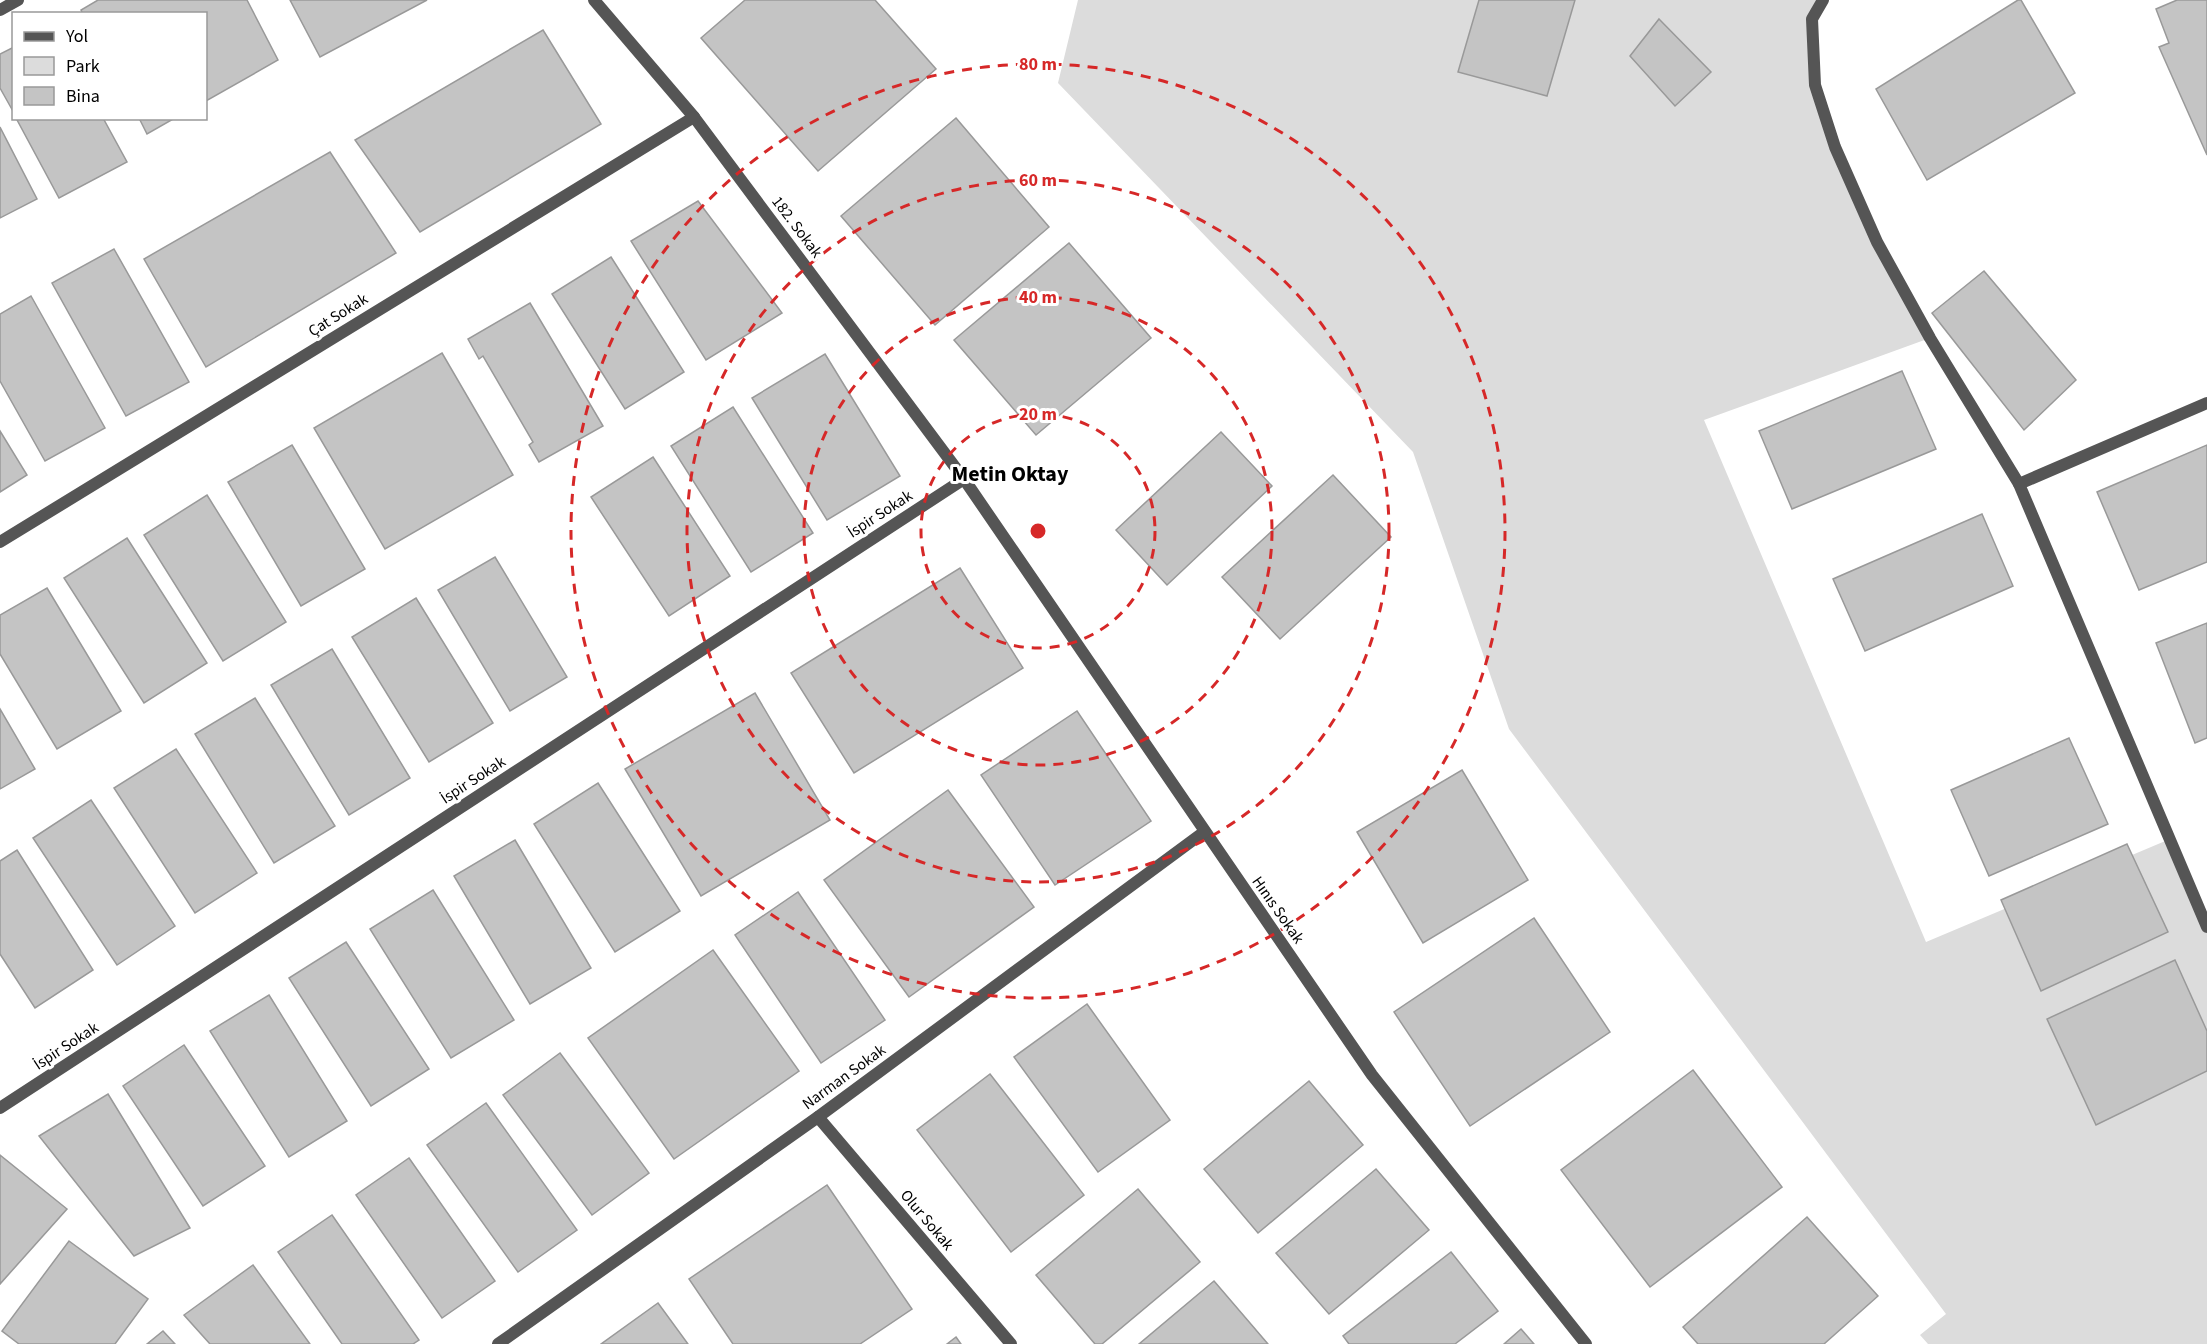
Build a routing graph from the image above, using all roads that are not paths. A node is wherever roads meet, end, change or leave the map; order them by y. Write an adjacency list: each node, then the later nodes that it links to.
1 (18, 0): 4 (street)
2 (594, 0): 5 (street, 182. Sokak)
3 (1823, 0): 8 (street)
4 (0, 10)
5 (694, 117): 7 (street, 182. Sokak); 9 (street, Çat Sokak)
6 (2207, 402): 8 (street)
7 (964, 479): 10 (street, Hınıs Sokak); 12 (street, İspir Sokak)
8 (2019, 484): 11 (street)
9 (0, 542)
10 (1204, 832): 13 (street, Narman Sokak); 16 (street, Hınıs Sokak)
11 (2207, 927)
12 (0, 1108)
13 (818, 1117): 14 (street, Narman Sokak); 15 (street, Olur Sokak)
14 (498, 1344)
15 (1011, 1344)
16 (1586, 1344)

